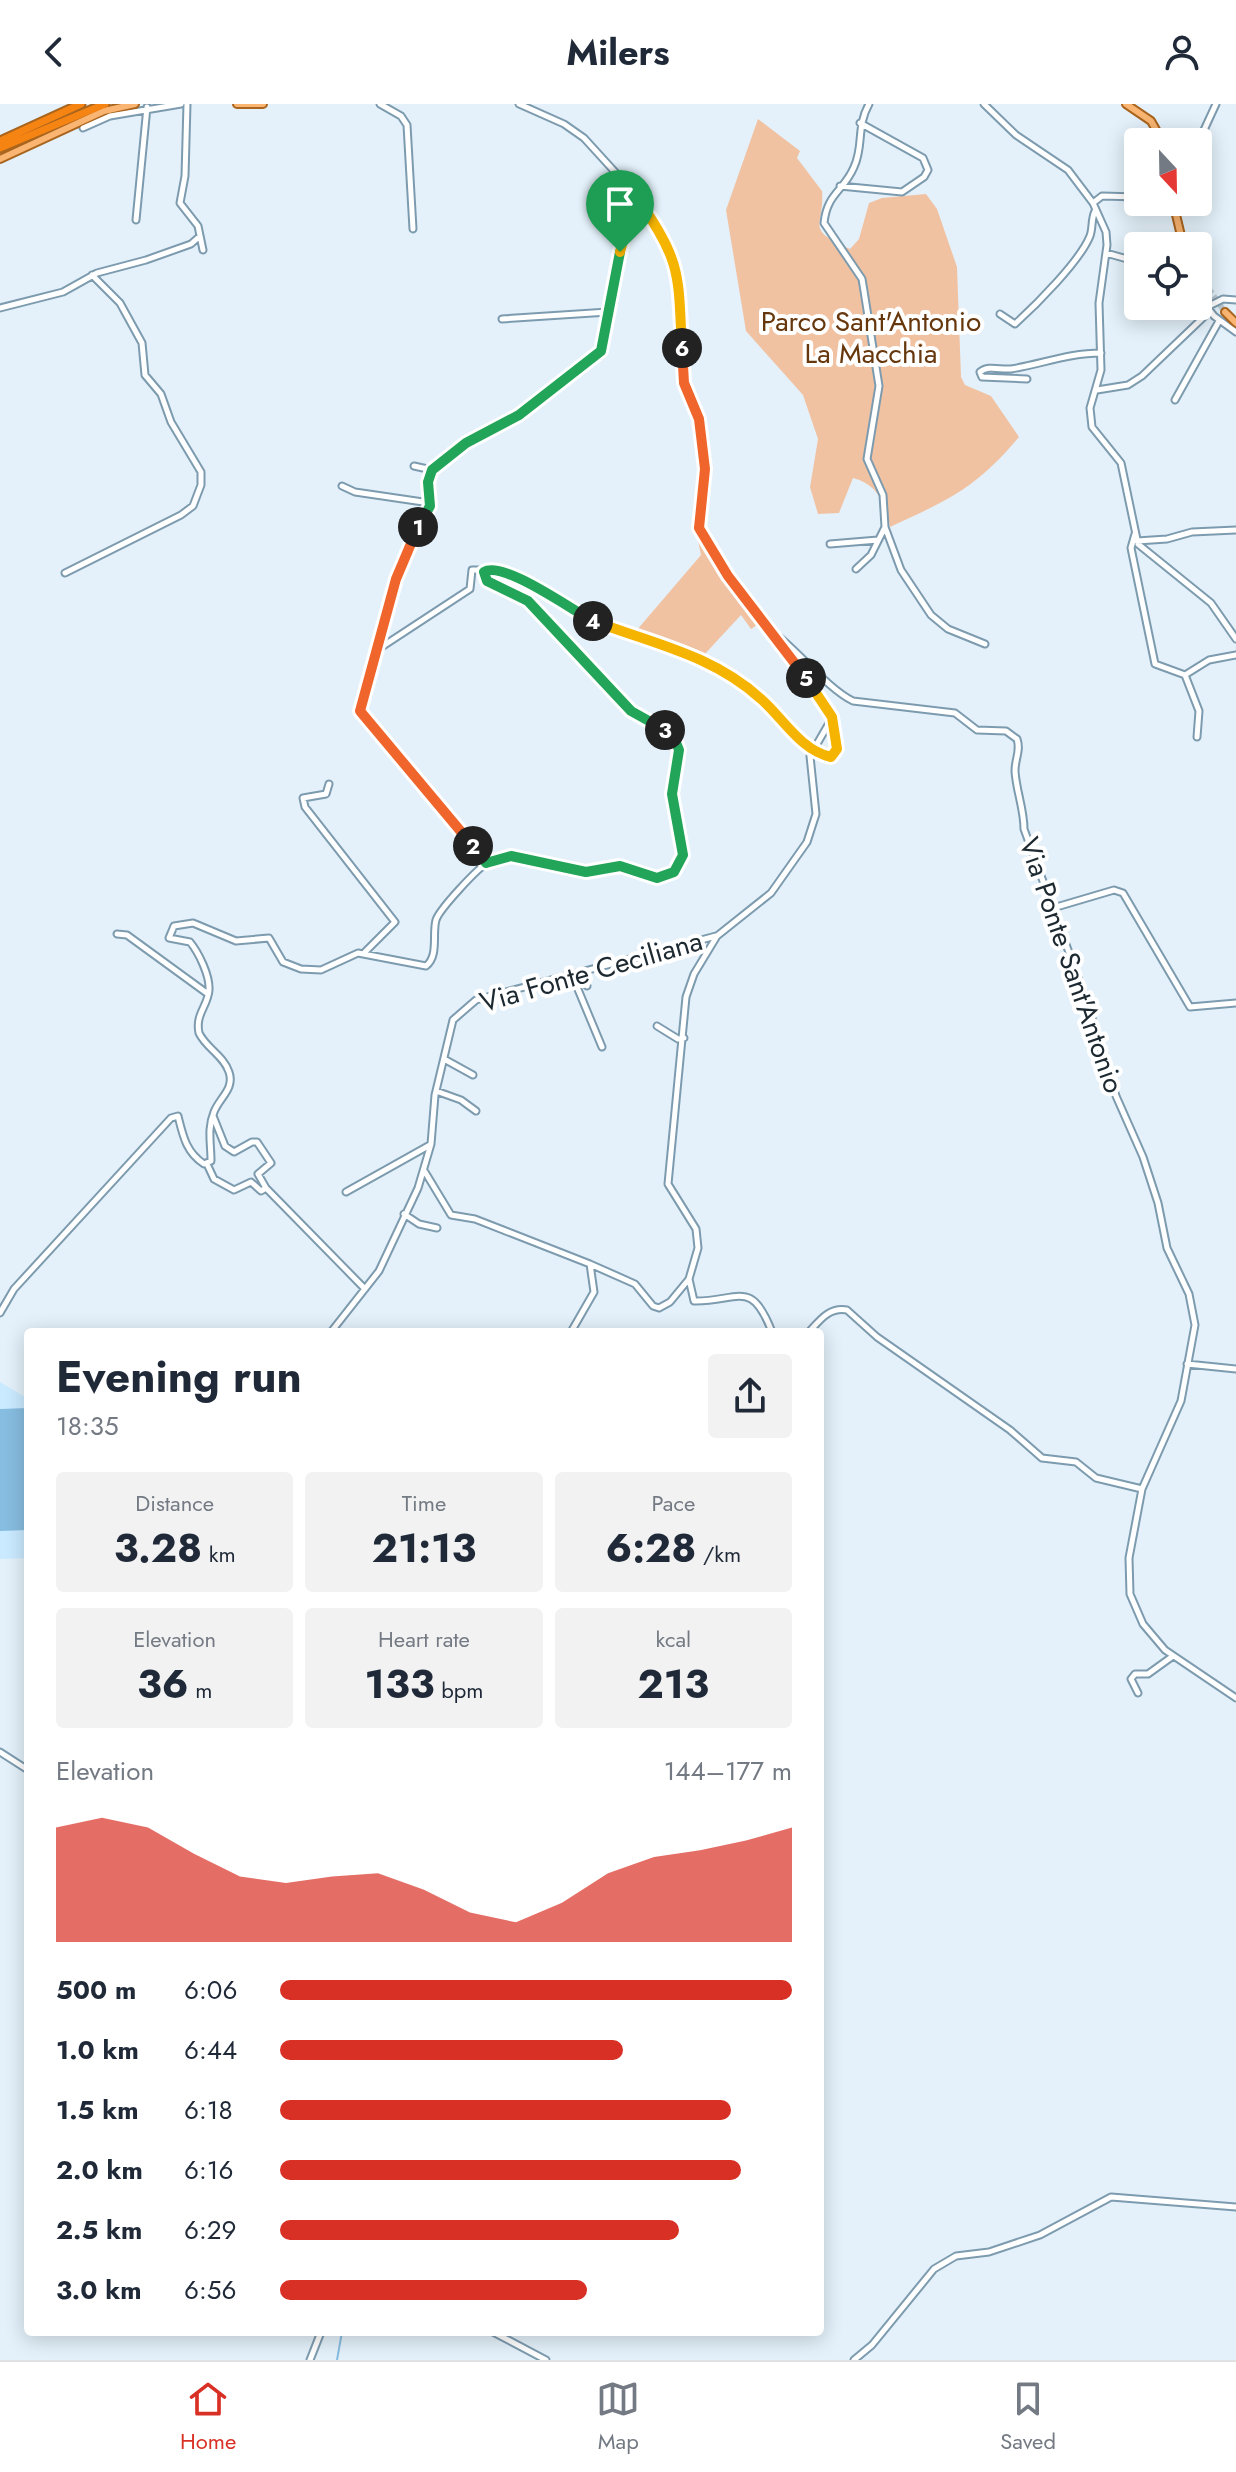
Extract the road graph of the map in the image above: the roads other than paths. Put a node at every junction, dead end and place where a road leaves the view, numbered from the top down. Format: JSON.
{"nodes":[{"id":1,"x":81,"y":104,"type":"edge"},
{"id":2,"x":91,"y":104,"type":"edge"},
{"id":3,"x":105,"y":104,"type":"edge"},
{"id":4,"x":135,"y":104,"type":"edge"},
{"id":5,"x":184,"y":104,"type":"edge"},
{"id":6,"x":237,"y":104,"type":"edge"},
{"id":7,"x":263,"y":104,"type":"edge"},
{"id":8,"x":380,"y":104,"type":"edge"},
{"id":9,"x":519,"y":104,"type":"edge"},
{"id":10,"x":869,"y":104,"type":"edge"},
{"id":11,"x":984,"y":104,"type":"edge"},
{"id":12,"x":1126,"y":104,"type":"edge"},
{"id":13,"x":1216,"y":104,"type":"edge"},
{"id":14,"x":147,"y":107,"type":"junction"},
{"id":15,"x":860,"y":123,"type":"junction"},
{"id":16,"x":83,"y":128,"type":"dead end"},
{"id":17,"x":1155,"y":128,"type":"edge"},
{"id":18,"x":1205,"y":128,"type":"edge"},
{"id":19,"x":30,"y":132,"type":"junction"},
{"id":20,"x":0,"y":140,"type":"edge"},
{"id":21,"x":0,"y":148,"type":"edge"},
{"id":22,"x":0,"y":159,"type":"edge"},
{"id":23,"x":840,"y":186,"type":"junction"},
{"id":24,"x":1124,"y":197,"type":"edge"},
{"id":25,"x":1093,"y":203,"type":"junction"},
{"id":26,"x":641,"y":204,"type":"junction"},
{"id":27,"x":1095,"y":210,"type":"junction"},
{"id":28,"x":136,"y":220,"type":"dead end"},
{"id":29,"x":413,"y":229,"type":"dead end"},
{"id":30,"x":200,"y":236,"type":"junction"},
{"id":31,"x":203,"y":250,"type":"dead end"},
{"id":32,"x":1106,"y":253,"type":"junction"},
{"id":33,"x":1124,"y":258,"type":"edge"},
{"id":34,"x":92,"y":275,"type":"junction"},
{"id":35,"x":1236,"y":300,"type":"edge"},
{"id":36,"x":3,"y":306,"type":"edge"},
{"id":37,"x":1212,"y":306,"type":"edge"},
{"id":38,"x":608,"y":312,"type":"junction"},
{"id":39,"x":1225,"y":312,"type":"tunnel mouth"},
{"id":40,"x":1212,"y":313,"type":"edge"},
{"id":41,"x":1000,"y":314,"type":"dead end"},
{"id":42,"x":502,"y":319,"type":"dead end"},
{"id":43,"x":1197,"y":320,"type":"edge"},
{"id":44,"x":1219,"y":321,"type":"junction"},
{"id":45,"x":1236,"y":323,"type":"edge"},
{"id":46,"x":1236,"y":332,"type":"edge"},
{"id":47,"x":1101,"y":353,"type":"junction"},
{"id":48,"x":1027,"y":379,"type":"dead end"},
{"id":49,"x":1097,"y":390,"type":"junction"},
{"id":50,"x":1175,"y":400,"type":"dead end"},
{"id":51,"x":414,"y":466,"type":"dead end"},
{"id":52,"x":432,"y":470,"type":"junction"},
{"id":53,"x":342,"y":486,"type":"dead end"},
{"id":54,"x":430,"y":503,"type":"junction"},
{"id":55,"x":885,"y":527,"type":"junction"},
{"id":56,"x":1236,"y":530,"type":"edge"},
{"id":57,"x":1135,"y":534,"type":"junction"},
{"id":58,"x":878,"y":540,"type":"junction"},
{"id":59,"x":1137,"y":541,"type":"junction"},
{"id":60,"x":830,"y":544,"type":"dead end"},
{"id":61,"x":856,"y":569,"type":"dead end"},
{"id":62,"x":486,"y":570,"type":"junction"},
{"id":63,"x":65,"y":573,"type":"dead end"},
{"id":64,"x":772,"y":632,"type":"junction"},
{"id":65,"x":1236,"y":639,"type":"edge"},
{"id":66,"x":985,"y":644,"type":"dead end"},
{"id":67,"x":377,"y":650,"type":"junction"},
{"id":68,"x":1236,"y":655,"type":"edge"},
{"id":69,"x":1185,"y":675,"type":"junction"},
{"id":70,"x":832,"y":717,"type":"junction"},
{"id":71,"x":1197,"y":737,"type":"dead end"},
{"id":72,"x":817,"y":749,"type":"junction"},
{"id":73,"x":329,"y":784,"type":"dead end"},
{"id":74,"x":486,"y":863,"type":"junction"},
{"id":75,"x":1053,"y":908,"type":"junction"},
{"id":76,"x":117,"y":934,"type":"dead end"},
{"id":77,"x":717,"y":936,"type":"junction"},
{"id":78,"x":364,"y":953,"type":"junction"},
{"id":79,"x":580,"y":972,"type":"junction"},
{"id":80,"x":572,"y":975,"type":"junction"},
{"id":81,"x":587,"y":986,"type":"dead end"},
{"id":82,"x":208,"y":994,"type":"junction"},
{"id":83,"x":1236,"y":1003,"type":"edge"},
{"id":84,"x":657,"y":1026,"type":"dead end"},
{"id":85,"x":684,"y":1038,"type":"junction"},
{"id":86,"x":602,"y":1047,"type":"dead end"},
{"id":87,"x":444,"y":1059,"type":"junction"},
{"id":88,"x":473,"y":1075,"type":"dead end"},
{"id":89,"x":436,"y":1091,"type":"junction"},
{"id":90,"x":476,"y":1111,"type":"dead end"},
{"id":91,"x":212,"y":1115,"type":"junction"},
{"id":92,"x":431,"y":1144,"type":"junction"},
{"id":93,"x":207,"y":1164,"type":"junction"},
{"id":94,"x":425,"y":1171,"type":"junction"},
{"id":95,"x":266,"y":1188,"type":"junction"},
{"id":96,"x":346,"y":1192,"type":"dead end"},
{"id":97,"x":404,"y":1214,"type":"junction"},
{"id":98,"x":437,"y":1228,"type":"dead end"},
{"id":99,"x":590,"y":1264,"type":"junction"},
{"id":100,"x":689,"y":1279,"type":"junction"},
{"id":101,"x":365,"y":1289,"type":"junction"},
{"id":102,"x":0,"y":1313,"type":"edge"},
{"id":103,"x":334,"y":1328,"type":"edge"},
{"id":104,"x":573,"y":1328,"type":"edge"},
{"id":105,"x":770,"y":1328,"type":"edge"},
{"id":106,"x":813,"y":1328,"type":"edge"},
{"id":107,"x":1187,"y":1364,"type":"junction"},
{"id":108,"x":1236,"y":1369,"type":"edge"},
{"id":109,"x":1142,"y":1489,"type":"junction"},
{"id":110,"x":1173,"y":1656,"type":"junction"},
{"id":111,"x":1138,"y":1693,"type":"dead end"},
{"id":112,"x":1236,"y":1698,"type":"edge"},
{"id":113,"x":0,"y":1752,"type":"edge"},
{"id":114,"x":24,"y":1767,"type":"edge"},
{"id":115,"x":1236,"y":2207,"type":"edge"},
{"id":116,"x":319,"y":2336,"type":"edge"},
{"id":117,"x":501,"y":2336,"type":"edge"},
{"id":118,"x":310,"y":2360,"type":"edge"},
{"id":119,"x":546,"y":2360,"type":"edge"},
{"id":120,"x":854,"y":2360,"type":"edge"}],
"edges":[{"from":1,"to":19,"type":"highway"},
{"from":2,"to":19,"type":"highway"},
{"from":3,"to":19,"type":"highway"},
{"from":4,"to":22,"type":"main road"},
{"from":5,"to":14,"type":"street"},
{"from":5,"to":30,"type":"street"},
{"from":6,"to":7,"type":"main road"},
{"from":8,"to":29,"type":"street"},
{"from":9,"to":26,"type":"street"},
{"from":10,"to":15,"type":"street"},
{"from":11,"to":25,"type":"street"},
{"from":12,"to":17,"type":"main road"},
{"from":13,"to":18,"type":"street"},
{"from":14,"to":16,"type":"street"},
{"from":14,"to":28,"type":"street"},
{"from":15,"to":23,"type":"street"},
{"from":15,"to":23,"type":"street"},
{"from":19,"to":20,"type":"highway"},
{"from":19,"to":21,"type":"highway"},
{"from":23,"to":55,"type":"street"},
{"from":24,"to":25,"type":"street"},
{"from":25,"to":27,"type":"street"},
{"from":26,"to":38,"type":"street"},
{"from":26,"to":64,"type":"street"},
{"from":27,"to":32,"type":"street"},
{"from":27,"to":41,"type":"street"},
{"from":30,"to":31,"type":"street"},
{"from":30,"to":34,"type":"street"},
{"from":32,"to":33,"type":"street"},
{"from":32,"to":47,"type":"street"},
{"from":34,"to":36,"type":"street"},
{"from":34,"to":63,"type":"street"},
{"from":35,"to":37,"type":"street"},
{"from":38,"to":42,"type":"street"},
{"from":38,"to":52,"type":"street"},
{"from":39,"to":45,"type":"main road"},
{"from":40,"to":44,"type":"street"},
{"from":43,"to":49,"type":"street"},
{"from":44,"to":46,"type":"street"},
{"from":44,"to":50,"type":"street"},
{"from":47,"to":48,"type":"street"},
{"from":47,"to":49,"type":"street"},
{"from":49,"to":57,"type":"street"},
{"from":51,"to":52,"type":"street"},
{"from":52,"to":54,"type":"street"},
{"from":53,"to":54,"type":"street"},
{"from":54,"to":67,"type":"street"},
{"from":55,"to":58,"type":"street"},
{"from":55,"to":66,"type":"street"},
{"from":56,"to":59,"type":"street"},
{"from":57,"to":59,"type":"street"},
{"from":57,"to":69,"type":"street"},
{"from":58,"to":60,"type":"street"},
{"from":58,"to":61,"type":"street"},
{"from":59,"to":65,"type":"street"},
{"from":62,"to":67,"type":"street"},
{"from":62,"to":72,"type":"street"},
{"from":62,"to":74,"type":"street"},
{"from":64,"to":70,"type":"street"},
{"from":64,"to":75,"type":"street","name":"Via Ponte Sant'Antonio"},
{"from":67,"to":74,"type":"street"},
{"from":68,"to":69,"type":"street"},
{"from":69,"to":71,"type":"street"},
{"from":70,"to":72,"type":"street"},
{"from":70,"to":72,"type":"street"},
{"from":72,"to":77,"type":"street"},
{"from":73,"to":78,"type":"street"},
{"from":74,"to":78,"type":"street"},
{"from":75,"to":83,"type":"street"},
{"from":75,"to":107,"type":"street","name":"Via Ponte Sant'Antonio"},
{"from":76,"to":82,"type":"street"},
{"from":77,"to":79,"type":"street","name":"Via Fonte Ceciliana"},
{"from":77,"to":85,"type":"street"},
{"from":78,"to":82,"type":"street"},
{"from":79,"to":80,"type":"street","name":"Via Fonte Ceciliana"},
{"from":79,"to":81,"type":"street"},
{"from":80,"to":86,"type":"street"},
{"from":80,"to":87,"type":"street","name":"Via Fonte Ceciliana"},
{"from":82,"to":91,"type":"street"},
{"from":84,"to":85,"type":"street"},
{"from":85,"to":100,"type":"street"},
{"from":87,"to":88,"type":"street"},
{"from":87,"to":89,"type":"street","name":"Via Fonte Ceciliana"},
{"from":89,"to":90,"type":"street"},
{"from":89,"to":92,"type":"street","name":"Via Fonte Ceciliana"},
{"from":91,"to":93,"type":"street"},
{"from":91,"to":95,"type":"street"},
{"from":92,"to":94,"type":"street","name":"Via Fonte Ceciliana"},
{"from":92,"to":96,"type":"street"},
{"from":93,"to":95,"type":"street"},
{"from":93,"to":102,"type":"street"},
{"from":94,"to":97,"type":"street","name":"Via Fonte Ceciliana"},
{"from":94,"to":99,"type":"street"},
{"from":95,"to":101,"type":"street"},
{"from":97,"to":98,"type":"street"},
{"from":97,"to":101,"type":"street","name":"Via Fonte Ceciliana"},
{"from":99,"to":100,"type":"street"},
{"from":99,"to":104,"type":"street"},
{"from":100,"to":105,"type":"street"},
{"from":101,"to":103,"type":"street","name":"Via Fonte Ceciliana"},
{"from":106,"to":109,"type":"street"},
{"from":107,"to":108,"type":"street"},
{"from":107,"to":109,"type":"street","name":"Via Ponte Sant'Antonio"},
{"from":109,"to":110,"type":"street","name":"Via Ponte Sant'Antonio"},
{"from":110,"to":111,"type":"street"},
{"from":110,"to":112,"type":"street","name":"Via Ponte Sant'Antonio"},
{"from":113,"to":114,"type":"street"},
{"from":115,"to":120,"type":"street"},
{"from":116,"to":118,"type":"street"},
{"from":117,"to":119,"type":"street"}]}
